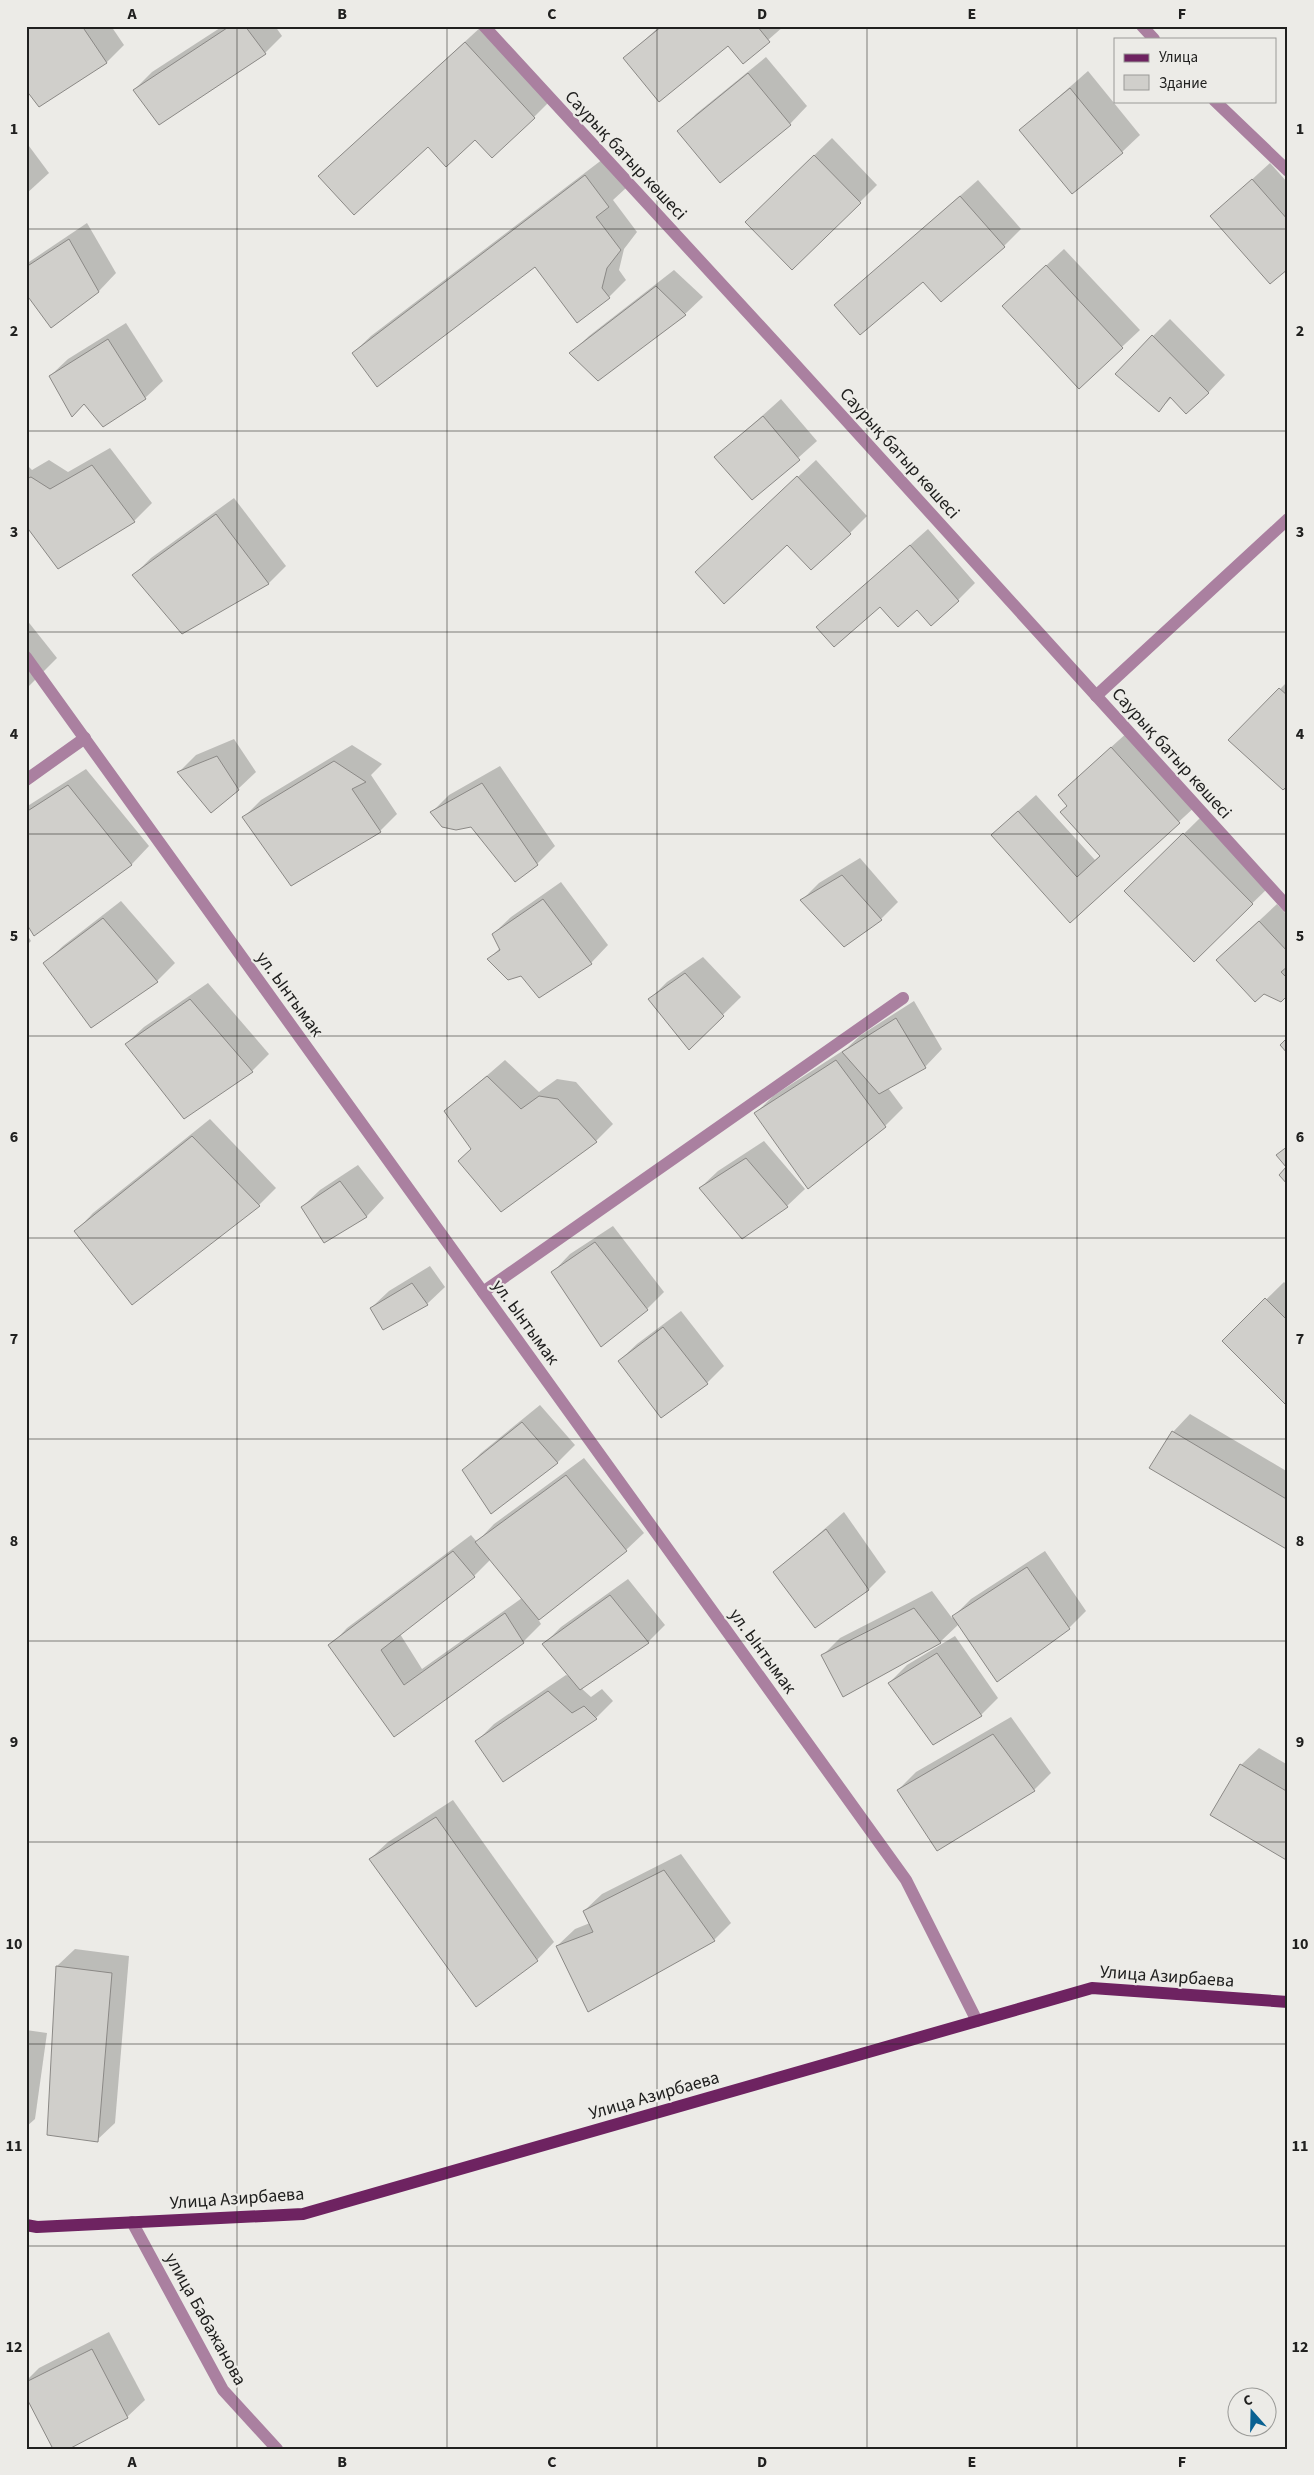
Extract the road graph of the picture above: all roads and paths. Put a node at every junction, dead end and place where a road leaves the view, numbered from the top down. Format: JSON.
{"nodes":[{"id":1,"x":484,"y":26,"type":"edge"},
{"id":2,"x":1142,"y":26,"type":"edge"},
{"id":3,"x":1153,"y":38,"type":"edge"},
{"id":4,"x":1216,"y":102,"type":"edge"},
{"id":5,"x":1288,"y":171,"type":"edge"},
{"id":6,"x":1288,"y":519,"type":"edge"},
{"id":7,"x":26,"y":657,"type":"edge"},
{"id":8,"x":1096,"y":696,"type":"junction"},
{"id":9,"x":85,"y":738,"type":"junction"},
{"id":10,"x":26,"y":780,"type":"edge"},
{"id":11,"x":1288,"y":907,"type":"edge"},
{"id":12,"x":903,"y":998,"type":"dead end"},
{"id":13,"x":483,"y":1292,"type":"junction"},
{"id":14,"x":1288,"y":2002,"type":"edge"},
{"id":15,"x":977,"y":2022,"type":"junction"},
{"id":16,"x":132,"y":2222,"type":"junction"},
{"id":17,"x":26,"y":2225,"type":"edge"},
{"id":18,"x":277,"y":2449,"type":"edge"}],
"edges":[{"from":1,"to":8,"type":"street","name":"Саурық батыр көшесі"},
{"from":2,"to":3,"type":"street"},
{"from":4,"to":5,"type":"street"},
{"from":6,"to":8,"type":"street"},
{"from":7,"to":9,"type":"street","name":"ул. Ынтымак"},
{"from":8,"to":11,"type":"street","name":"Саурық батыр көшесі"},
{"from":9,"to":10,"type":"street"},
{"from":9,"to":13,"type":"street","name":"ул. Ынтымак"},
{"from":12,"to":13,"type":"street"},
{"from":13,"to":15,"type":"street","name":"ул. Ынтымак"},
{"from":14,"to":15,"type":"main road","name":"Улица Азирбаева"},
{"from":15,"to":16,"type":"main road","name":"Улица Азирбаева"},
{"from":16,"to":17,"type":"main road","name":"Улица Азирбаева"},
{"from":16,"to":18,"type":"street","name":"улица Бабажанова"}]}
